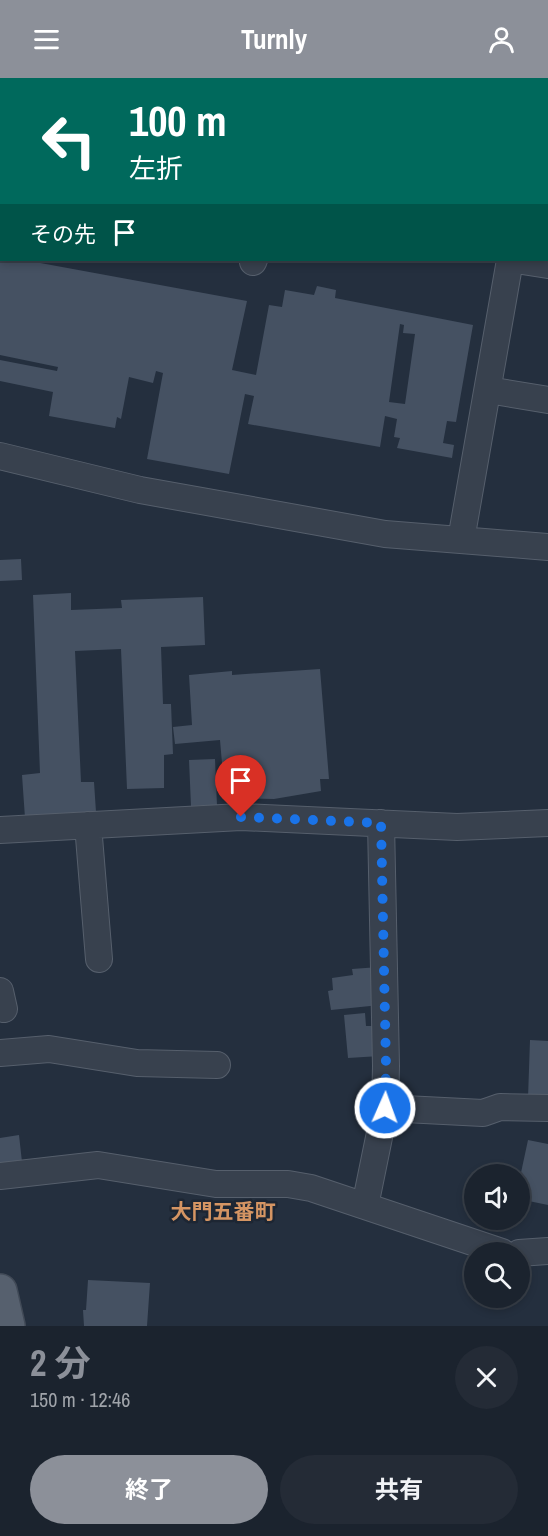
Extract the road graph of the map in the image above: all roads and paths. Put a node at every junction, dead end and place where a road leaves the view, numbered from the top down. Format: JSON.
{"nodes":[{"id":1,"x":510,"y":261,"type":"edge"},
{"id":2,"x":522,"y":261,"type":"edge"},
{"id":3,"x":548,"y":265,"type":"edge"},
{"id":4,"x":488,"y":390,"type":"junction"},
{"id":5,"x":548,"y":400,"type":"edge"},
{"id":6,"x":0,"y":456,"type":"edge"},
{"id":7,"x":461,"y":540,"type":"junction"},
{"id":8,"x":548,"y":548,"type":"edge"},
{"id":9,"x":381,"y":823,"type":"junction"},
{"id":10,"x":548,"y":823,"type":"edge"},
{"id":11,"x":88,"y":825,"type":"junction"},
{"id":12,"x":0,"y":830,"type":"edge"},
{"id":13,"x":99,"y":959,"type":"dead end"},
{"id":14,"x":0,"y":1053,"type":"edge"},
{"id":15,"x":218,"y":1065,"type":"dead end"},
{"id":16,"x":385,"y":1108,"type":"junction"},
{"id":17,"x":548,"y":1108,"type":"edge"},
{"id":18,"x":0,"y":1176,"type":"edge"},
{"id":19,"x":365,"y":1206,"type":"junction"},
{"id":20,"x":472,"y":1242,"type":"edge"},
{"id":21,"x":548,"y":1251,"type":"edge"},
{"id":22,"x":530,"y":1252,"type":"edge"},
{"id":23,"x":0,"y":1291,"type":"edge"},
{"id":24,"x":8,"y":1326,"type":"edge"}],
"edges":[{"from":1,"to":4,"type":"street"},
{"from":2,"to":3,"type":"street"},
{"from":4,"to":5,"type":"street"},
{"from":4,"to":7,"type":"street"},
{"from":6,"to":7,"type":"street"},
{"from":7,"to":8,"type":"street"},
{"from":9,"to":10,"type":"street"},
{"from":9,"to":11,"type":"street"},
{"from":9,"to":16,"type":"street"},
{"from":11,"to":12,"type":"street"},
{"from":11,"to":13,"type":"street"},
{"from":14,"to":15,"type":"street"},
{"from":16,"to":17,"type":"street"},
{"from":16,"to":19,"type":"street"},
{"from":18,"to":19,"type":"street"},
{"from":19,"to":20,"type":"street"},
{"from":21,"to":22,"type":"street"},
{"from":23,"to":24,"type":"main road"}]}
